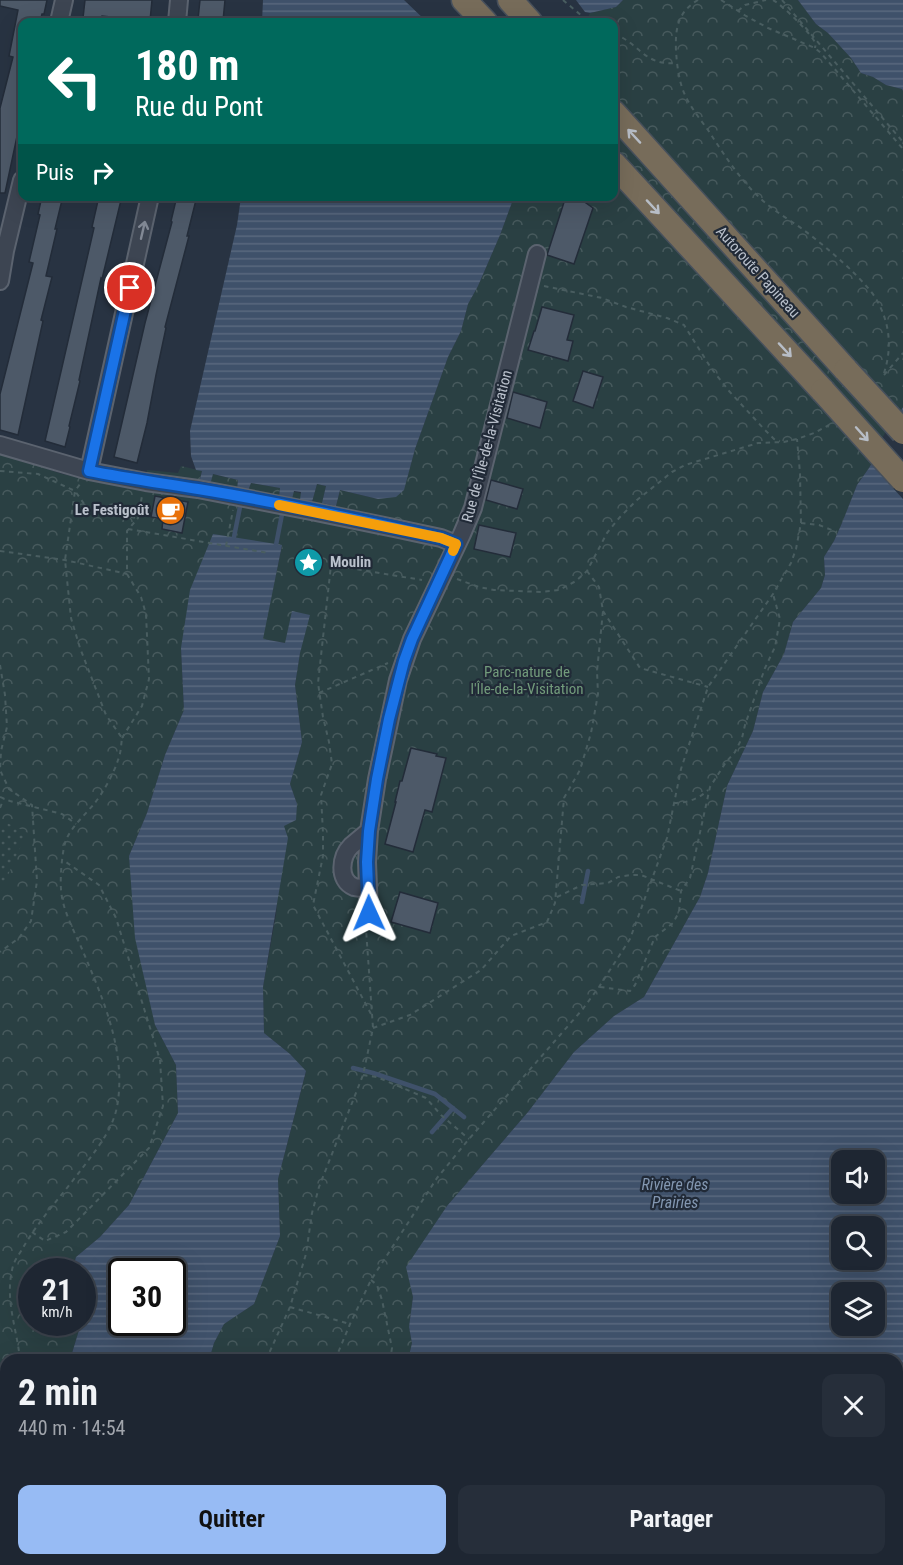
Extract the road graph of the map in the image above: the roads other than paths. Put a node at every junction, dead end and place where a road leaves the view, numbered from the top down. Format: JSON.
{"nodes":[{"id":1,"x":64,"y":0,"type":"edge"},
{"id":2,"x":179,"y":0,"type":"edge"},
{"id":3,"x":464,"y":0,"type":"edge"},
{"id":4,"x":510,"y":0,"type":"edge"},
{"id":5,"x":60,"y":18,"type":"edge"},
{"id":6,"x":177,"y":18,"type":"edge"},
{"id":7,"x":481,"y":18,"type":"edge"},
{"id":8,"x":526,"y":18,"type":"edge"},
{"id":9,"x":618,"y":117,"type":"edge"},
{"id":10,"x":618,"y":168,"type":"edge"},
{"id":11,"x":18,"y":197,"type":"edge"},
{"id":12,"x":149,"y":201,"type":"edge"},
{"id":13,"x":537,"y":254,"type":"dead end"},
{"id":14,"x":0,"y":281,"type":"edge"},
{"id":15,"x":903,"y":432,"type":"edge"},
{"id":16,"x":0,"y":445,"type":"edge"},
{"id":17,"x":89,"y":471,"type":"junction"},
{"id":18,"x":903,"y":480,"type":"edge"},
{"id":19,"x":456,"y":544,"type":"junction"},
{"id":20,"x":369,"y":831,"type":"junction"},
{"id":21,"x":368,"y":888,"type":"junction"},
{"id":22,"x":369,"y":913,"type":"road end"}],
"edges":[{"from":1,"to":5,"type":"street"},
{"from":2,"to":6,"type":"street"},
{"from":3,"to":7,"type":"highway"},
{"from":4,"to":8,"type":"highway"},
{"from":15,"to":9,"type":"highway","name":"Autoroute Papineau","one_way":true,"bridge":true},
{"from":10,"to":18,"type":"highway","one_way":true,"bridge":true},
{"from":11,"to":14,"type":"street"},
{"from":17,"to":12,"type":"street","one_way":true},
{"from":13,"to":19,"type":"street","name":"Rue de l'Île-de-la-Visitation"},
{"from":16,"to":17,"type":"street"},
{"from":17,"to":19,"type":"street"},
{"from":19,"to":20,"type":"street","name":"Rue de l'Île-de-la-Visitation"},
{"from":20,"to":21,"type":"street","name":"Rue de l'Île-de-la-Visitation"},
{"from":20,"to":21,"type":"street"},
{"from":21,"to":22,"type":"street","name":"Rue de l'Île-de-la-Visitation"}]}
